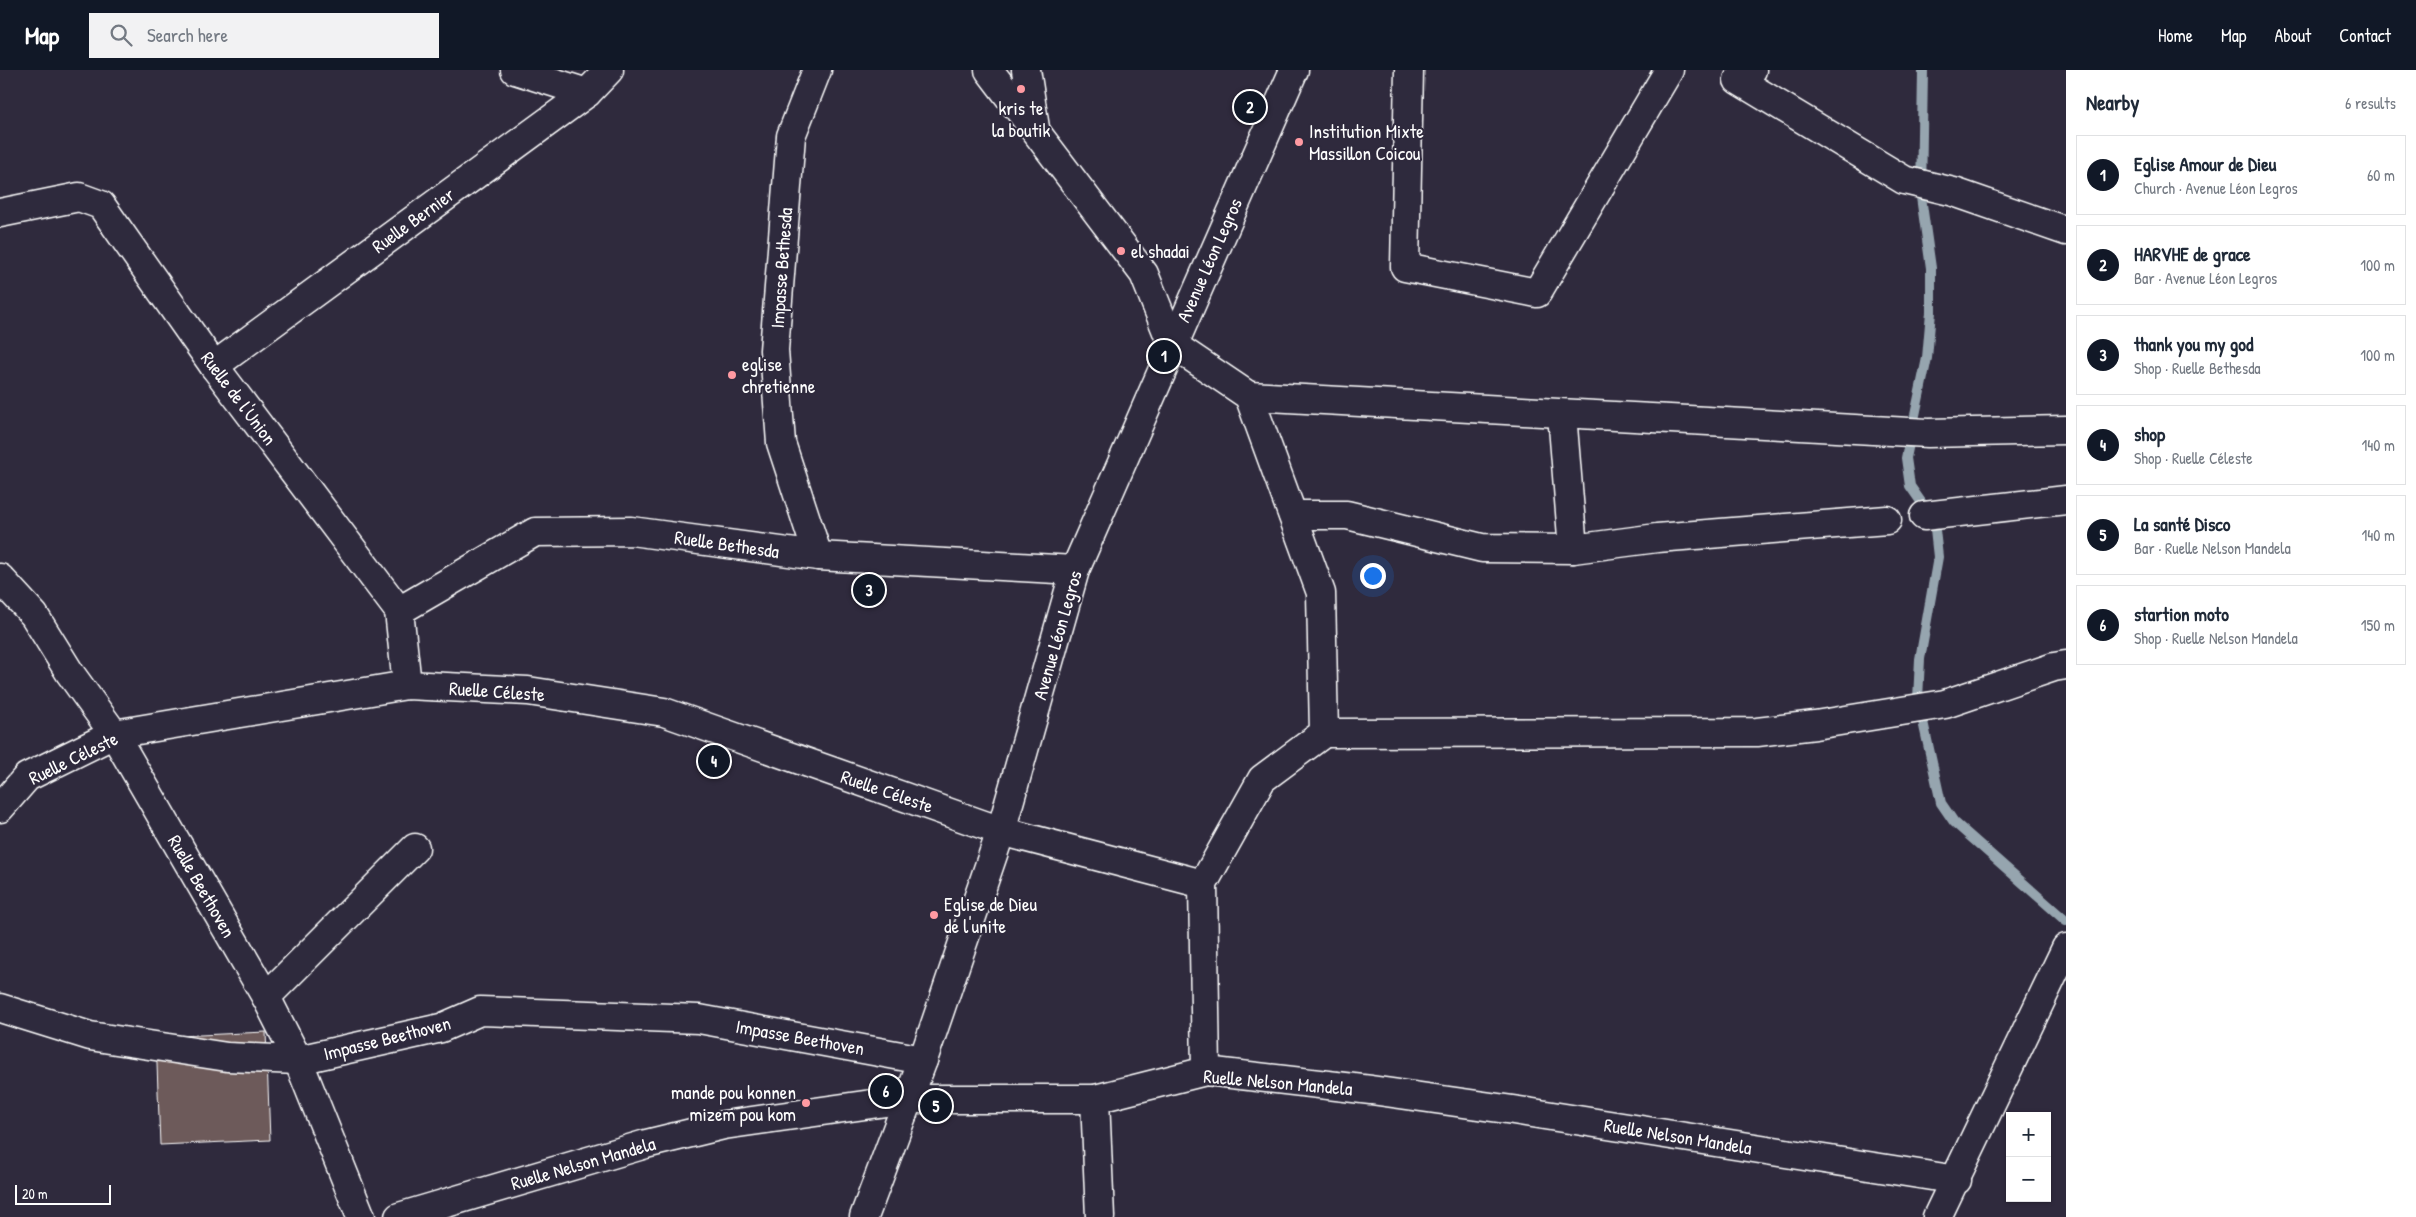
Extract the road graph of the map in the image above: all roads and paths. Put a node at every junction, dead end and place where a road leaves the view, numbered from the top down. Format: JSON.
{"nodes":[{"id":1,"x":515,"y":70,"type":"edge"},
{"id":2,"x":609,"y":70,"type":"edge"},
{"id":3,"x":817,"y":70,"type":"edge"},
{"id":4,"x":989,"y":70,"type":"edge"},
{"id":5,"x":1026,"y":70,"type":"edge"},
{"id":6,"x":1294,"y":70,"type":"edge"},
{"id":7,"x":1409,"y":70,"type":"edge"},
{"id":8,"x":1669,"y":70,"type":"edge"},
{"id":9,"x":1745,"y":75,"type":"edge"},
{"id":10,"x":587,"y":92,"type":"junction"},
{"id":11,"x":1035,"y":129,"type":"junction"},
{"id":12,"x":0,"y":213,"type":"edge"},
{"id":13,"x":2066,"y":231,"type":"edge"},
{"id":14,"x":1172,"y":344,"type":"junction"},
{"id":15,"x":214,"y":366,"type":"junction"},
{"id":16,"x":1249,"y":396,"type":"junction"},
{"id":17,"x":1562,"y":414,"type":"junction"},
{"id":18,"x":2066,"y":430,"type":"edge"},
{"id":19,"x":2066,"y":500,"type":"edge"},
{"id":20,"x":1293,"y":515,"type":"junction"},
{"id":21,"x":1924,"y":516,"type":"dead end"},
{"id":22,"x":1887,"y":520,"type":"dead end"},
{"id":23,"x":1573,"y":549,"type":"junction"},
{"id":24,"x":818,"y":556,"type":"junction"},
{"id":25,"x":1075,"y":570,"type":"junction"},
{"id":26,"x":0,"y":578,"type":"edge"},
{"id":27,"x":399,"y":610,"type":"junction"},
{"id":28,"x":2066,"y":665,"type":"edge"},
{"id":29,"x":407,"y":685,"type":"junction"},
{"id":30,"x":114,"y":734,"type":"junction"},
{"id":31,"x":1324,"y":734,"type":"junction"},
{"id":32,"x":0,"y":808,"type":"edge"},
{"id":33,"x":1001,"y":831,"type":"junction"},
{"id":34,"x":415,"y":848,"type":"dead end"},
{"id":35,"x":1203,"y":884,"type":"junction"},
{"id":36,"x":2066,"y":948,"type":"edge"},
{"id":37,"x":266,"y":997,"type":"junction"},
{"id":38,"x":0,"y":1008,"type":"edge"},
{"id":39,"x":298,"y":1060,"type":"junction"},
{"id":40,"x":924,"y":1060,"type":"junction"},
{"id":41,"x":1206,"y":1071,"type":"junction"},
{"id":42,"x":907,"y":1099,"type":"junction"},
{"id":43,"x":1095,"y":1099,"type":"junction"},
{"id":44,"x":1957,"y":1180,"type":"junction"},
{"id":45,"x":361,"y":1217,"type":"edge"},
{"id":46,"x":399,"y":1217,"type":"edge"},
{"id":47,"x":864,"y":1217,"type":"edge"},
{"id":48,"x":1100,"y":1217,"type":"edge"},
{"id":49,"x":1937,"y":1217,"type":"edge"}],
"edges":[{"from":1,"to":10,"type":"street"},
{"from":2,"to":10,"type":"street","name":"Ruelle Bernier"},
{"from":3,"to":24,"type":"street","name":"Impasse Bethesda"},
{"from":4,"to":11,"type":"street"},
{"from":5,"to":11,"type":"street"},
{"from":6,"to":14,"type":"street","name":"Avenue Léon Legros"},
{"from":7,"to":8,"type":"street"},
{"from":9,"to":13,"type":"street"},
{"from":10,"to":15,"type":"street","name":"Ruelle Bernier"},
{"from":11,"to":14,"type":"street"},
{"from":12,"to":15,"type":"street","name":"Ruelle de l'Union"},
{"from":14,"to":16,"type":"street"},
{"from":14,"to":25,"type":"street","name":"Avenue Léon Legros"},
{"from":15,"to":27,"type":"street","name":"Ruelle de l'Union"},
{"from":16,"to":17,"type":"street"},
{"from":16,"to":20,"type":"street"},
{"from":17,"to":18,"type":"street"},
{"from":17,"to":23,"type":"street"},
{"from":19,"to":21,"type":"street"},
{"from":20,"to":23,"type":"street"},
{"from":20,"to":31,"type":"street"},
{"from":22,"to":23,"type":"street"},
{"from":24,"to":25,"type":"street","name":"Ruelle Bethesda"},
{"from":24,"to":27,"type":"street","name":"Ruelle Bethesda"},
{"from":25,"to":33,"type":"street","name":"Avenue Léon Legros"},
{"from":26,"to":30,"type":"street","name":"Ruelle Beethoven"},
{"from":27,"to":29,"type":"street"},
{"from":28,"to":31,"type":"street"},
{"from":29,"to":30,"type":"street","name":"Ruelle Céleste"},
{"from":29,"to":33,"type":"street","name":"Ruelle Céleste"},
{"from":30,"to":32,"type":"street","name":"Ruelle Céleste"},
{"from":30,"to":37,"type":"street","name":"Ruelle Beethoven"},
{"from":31,"to":35,"type":"street"},
{"from":33,"to":35,"type":"street","name":"Ruelle Céleste"},
{"from":33,"to":40,"type":"street","name":"Avenue Léon Legros"},
{"from":34,"to":37,"type":"street"},
{"from":35,"to":41,"type":"street"},
{"from":36,"to":44,"type":"street"},
{"from":37,"to":39,"type":"street","name":"Ruelle Beethoven"},
{"from":38,"to":39,"type":"street","name":"Impasse Beethoven"},
{"from":39,"to":40,"type":"street","name":"Impasse Beethoven"},
{"from":39,"to":45,"type":"street","name":"Ruelle Beethoven"},
{"from":40,"to":42,"type":"street","name":"Avenue Léon Legros"},
{"from":41,"to":43,"type":"street","name":"Ruelle Nelson Mandela"},
{"from":41,"to":44,"type":"street","name":"Ruelle Nelson Mandela"},
{"from":42,"to":43,"type":"street","name":"Ruelle Nelson Mandela"},
{"from":42,"to":46,"type":"street","name":"Ruelle Nelson Mandela"},
{"from":42,"to":47,"type":"street","name":"Avenue Léon Legros"},
{"from":43,"to":48,"type":"street"},
{"from":44,"to":49,"type":"street"}]}
